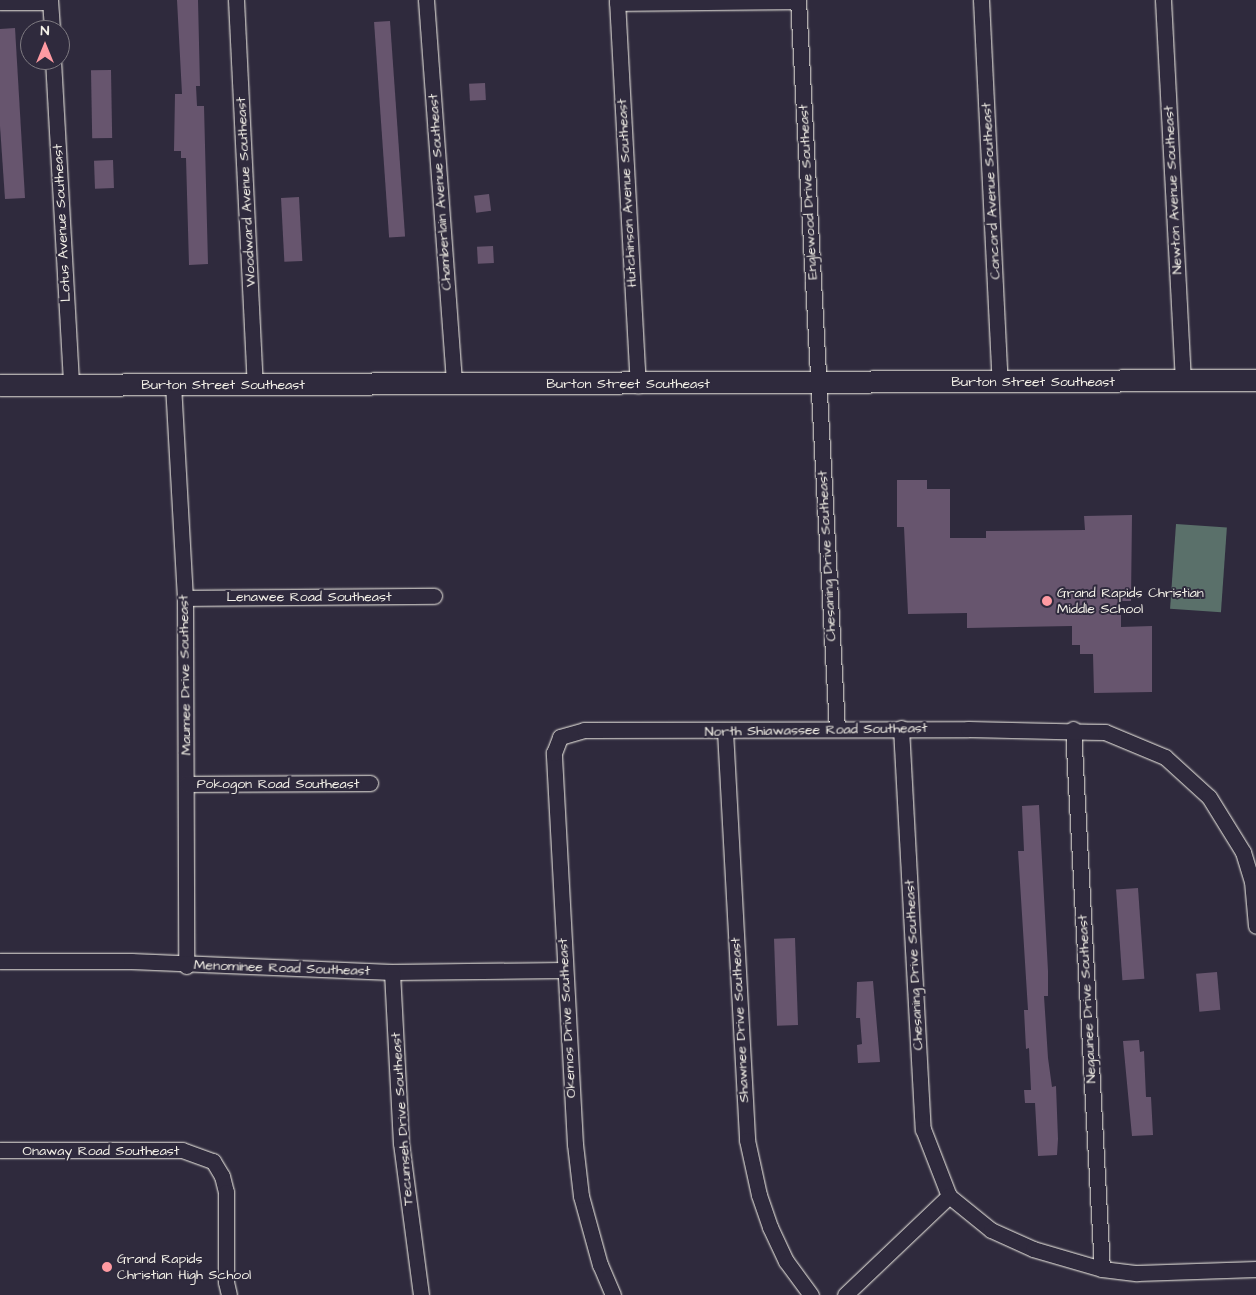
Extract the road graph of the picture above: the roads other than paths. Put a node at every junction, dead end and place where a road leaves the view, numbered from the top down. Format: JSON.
{"nodes":[{"id":1,"x":236,"y":0,"type":"edge"},
{"id":2,"x":426,"y":0,"type":"edge"},
{"id":3,"x":798,"y":0,"type":"edge"},
{"id":4,"x":981,"y":0,"type":"edge"},
{"id":5,"x":1164,"y":0,"type":"edge"},
{"id":6,"x":50,"y":1,"type":"edge"},
{"id":7,"x":0,"y":2,"type":"edge"},
{"id":8,"x":617,"y":2,"type":"edge"},
{"id":9,"x":51,"y":20,"type":"edge"},
{"id":10,"x":54,"y":70,"type":"edge"},
{"id":11,"x":1183,"y":380,"type":"junction"},
{"id":12,"x":1256,"y":380,"type":"edge"},
{"id":13,"x":1000,"y":382,"type":"junction"},
{"id":14,"x":818,"y":383,"type":"junction"},
{"id":15,"x":174,"y":384,"type":"junction"},
{"id":16,"x":255,"y":385,"type":"junction"},
{"id":17,"x":454,"y":385,"type":"junction"},
{"id":18,"x":638,"y":385,"type":"junction"},
{"id":19,"x":0,"y":386,"type":"edge"},
{"id":20,"x":71,"y":386,"type":"junction"},
{"id":21,"x":434,"y":596,"type":"dead end"},
{"id":22,"x":185,"y":598,"type":"junction"},
{"id":23,"x":901,"y":728,"type":"junction"},
{"id":24,"x":837,"y":729,"type":"junction"},
{"id":25,"x":1073,"y":729,"type":"junction"},
{"id":26,"x":725,"y":731,"type":"junction"},
{"id":27,"x":560,"y":737,"type":"joint"},
{"id":28,"x":370,"y":783,"type":"dead end"},
{"id":29,"x":186,"y":784,"type":"junction"},
{"id":30,"x":1256,"y":926,"type":"edge"},
{"id":31,"x":0,"y":961,"type":"edge"},
{"id":32,"x":186,"y":966,"type":"junction"},
{"id":33,"x":564,"y":970,"type":"junction"},
{"id":34,"x":392,"y":972,"type":"junction"},
{"id":35,"x":0,"y":1150,"type":"edge"},
{"id":36,"x":949,"y":1196,"type":"junction"},
{"id":37,"x":1102,"y":1269,"type":"junction"},
{"id":38,"x":1256,"y":1269,"type":"edge"},
{"id":39,"x":229,"y":1295,"type":"edge"},
{"id":40,"x":421,"y":1295,"type":"edge"},
{"id":41,"x":613,"y":1295,"type":"edge"},
{"id":42,"x":810,"y":1295,"type":"edge"},
{"id":43,"x":845,"y":1295,"type":"edge"}],
"edges":[{"from":1,"to":16,"type":"street","name":"Woodward Avenue Southeast"},
{"from":2,"to":17,"type":"street","name":"Chamberlain Avenue Southeast"},
{"from":3,"to":8,"type":"street"},
{"from":3,"to":14,"type":"street","name":"Englewood Drive Southeast"},
{"from":4,"to":13,"type":"street","name":"Concord Avenue Southeast"},
{"from":5,"to":11,"type":"street","name":"Newton Avenue Southeast"},
{"from":6,"to":7,"type":"street"},
{"from":6,"to":9,"type":"street"},
{"from":8,"to":18,"type":"street","name":"Hutchinson Avenue Southeast"},
{"from":10,"to":20,"type":"street","name":"Lotus Avenue Southeast"},
{"from":11,"to":12,"type":"main road","name":"Burton Street Southeast"},
{"from":11,"to":13,"type":"main road","name":"Burton Street Southeast"},
{"from":13,"to":14,"type":"main road","name":"Burton Street Southeast"},
{"from":14,"to":18,"type":"main road","name":"Burton Street Southeast"},
{"from":14,"to":24,"type":"street","name":"Chesaning Drive Southeast"},
{"from":15,"to":16,"type":"main road","name":"Burton Street Southeast"},
{"from":15,"to":20,"type":"main road","name":"Burton Street Southeast"},
{"from":15,"to":22,"type":"street","name":"Maumee Drive Southeast"},
{"from":16,"to":17,"type":"main road","name":"Burton Street Southeast"},
{"from":17,"to":18,"type":"main road","name":"Burton Street Southeast"},
{"from":19,"to":20,"type":"main road","name":"Burton Street Southeast"},
{"from":21,"to":22,"type":"street","name":"Lenawee Road Southeast"},
{"from":22,"to":29,"type":"street","name":"Maumee Drive Southeast"},
{"from":23,"to":24,"type":"street","name":"North Shiawassee Road Southeast"},
{"from":23,"to":25,"type":"street","name":"North Shiawassee Road Southeast"},
{"from":23,"to":36,"type":"street","name":"Chesaning Drive Southeast"},
{"from":24,"to":26,"type":"street","name":"North Shiawassee Road Southeast"},
{"from":25,"to":30,"type":"street","name":"North Shiawassee Road Southeast"},
{"from":25,"to":37,"type":"street","name":"Negaunee Drive Southeast"},
{"from":26,"to":27,"type":"street","name":"North Shiawassee Road Southeast"},
{"from":26,"to":42,"type":"street","name":"Shawnee Drive Southeast"},
{"from":27,"to":33,"type":"street","name":"Okemos Drive Southeast"},
{"from":28,"to":29,"type":"street","name":"Pokogon Road Southeast"},
{"from":29,"to":32,"type":"street","name":"Maumee Drive Southeast"},
{"from":31,"to":32,"type":"street","name":"Menominee Road Southeast"},
{"from":32,"to":34,"type":"street","name":"Menominee Road Southeast"},
{"from":33,"to":34,"type":"street","name":"Menominee Road Southeast"},
{"from":33,"to":41,"type":"street","name":"Okemos Drive Southeast"},
{"from":34,"to":40,"type":"street","name":"Tecumseh Drive Southeast"},
{"from":35,"to":39,"type":"street","name":"Onaway Road Southeast"},
{"from":36,"to":37,"type":"street"},
{"from":36,"to":43,"type":"street"},
{"from":37,"to":38,"type":"street"}]}
